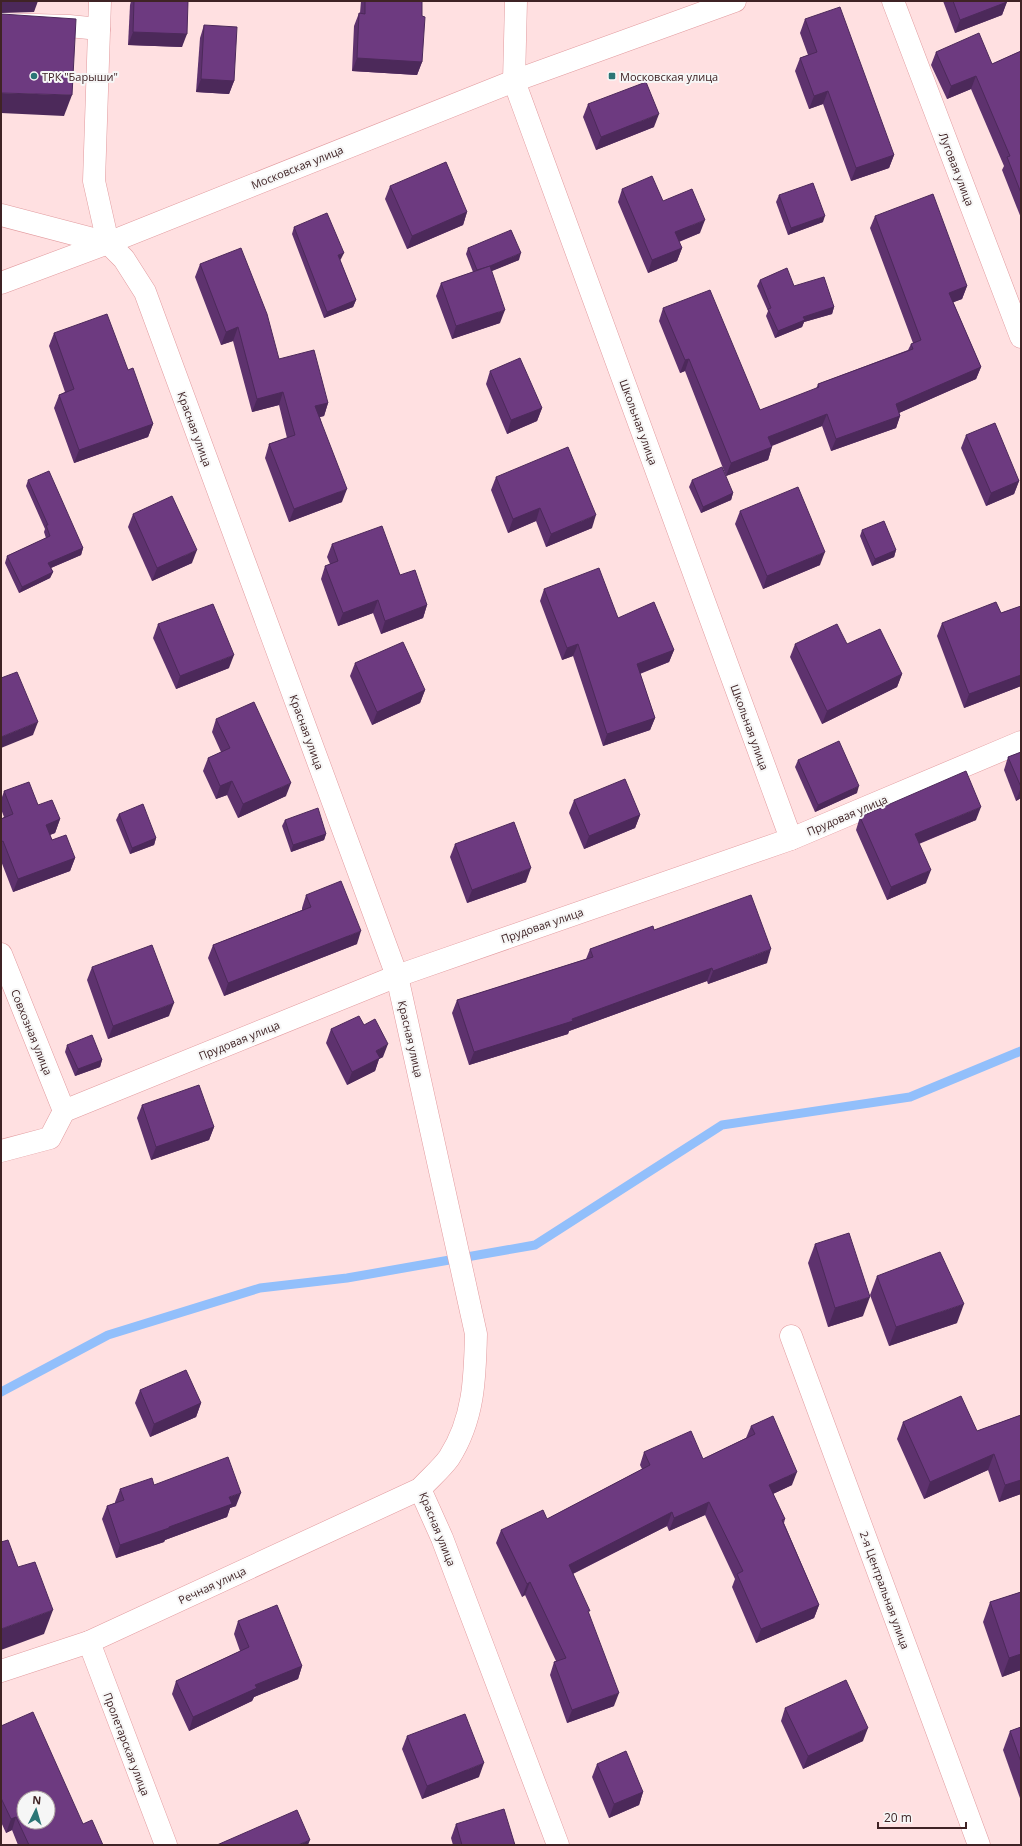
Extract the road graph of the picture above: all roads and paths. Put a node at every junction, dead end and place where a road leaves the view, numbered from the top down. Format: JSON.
{"nodes":[{"id":1,"x":100,"y":1,"type":"edge"},
{"id":2,"x":516,"y":1,"type":"edge"},
{"id":3,"x":735,"y":1,"type":"edge"},
{"id":4,"x":893,"y":1,"type":"edge"},
{"id":5,"x":1,"y":24,"type":"edge"},
{"id":6,"x":99,"y":29,"type":"junction"},
{"id":7,"x":514,"y":81,"type":"junction"},
{"id":8,"x":1,"y":215,"type":"edge"},
{"id":9,"x":108,"y":243,"type":"junction"},
{"id":10,"x":1,"y":283,"type":"edge"},
{"id":11,"x":1021,"y":337,"type":"edge"},
{"id":12,"x":1021,"y":742,"type":"edge"},
{"id":13,"x":791,"y":839,"type":"junction"},
{"id":14,"x":1,"y":954,"type":"edge"},
{"id":15,"x":397,"y":976,"type":"junction"},
{"id":16,"x":64,"y":1111,"type":"junction"},
{"id":17,"x":1,"y":1151,"type":"edge"},
{"id":18,"x":791,"y":1336,"type":"dead end"},
{"id":19,"x":420,"y":1489,"type":"junction"},
{"id":20,"x":89,"y":1642,"type":"junction"},
{"id":21,"x":1,"y":1671,"type":"edge"},
{"id":22,"x":166,"y":1845,"type":"edge"},
{"id":23,"x":558,"y":1845,"type":"edge"},
{"id":24,"x":979,"y":1845,"type":"edge"}],
"edges":[{"from":1,"to":6,"type":"street"},
{"from":2,"to":7,"type":"street","name":"Школьная улица"},
{"from":3,"to":7,"type":"street","name":"Московская улица"},
{"from":4,"to":11,"type":"street","name":"Луговая улица"},
{"from":5,"to":6,"type":"street"},
{"from":6,"to":9,"type":"street"},
{"from":7,"to":9,"type":"street","name":"Московская улица"},
{"from":7,"to":13,"type":"street","name":"Школьная улица"},
{"from":8,"to":9,"type":"street"},
{"from":9,"to":10,"type":"street","name":"Московская улица"},
{"from":9,"to":15,"type":"street","name":"Красная улица"},
{"from":12,"to":13,"type":"street","name":"Прудовая улица"},
{"from":13,"to":15,"type":"street","name":"Прудовая улица"},
{"from":14,"to":16,"type":"street","name":"Совхозная улица"},
{"from":15,"to":16,"type":"street","name":"Прудовая улица"},
{"from":15,"to":19,"type":"street","name":"Красная улица"},
{"from":16,"to":17,"type":"street"},
{"from":18,"to":24,"type":"street","name":"2-я Центральная улица"},
{"from":19,"to":20,"type":"street","name":"Речная улица"},
{"from":19,"to":23,"type":"street","name":"Красная улица"},
{"from":20,"to":21,"type":"street","name":"Речная улица"},
{"from":20,"to":22,"type":"street","name":"Пролетарская улица"}]}
